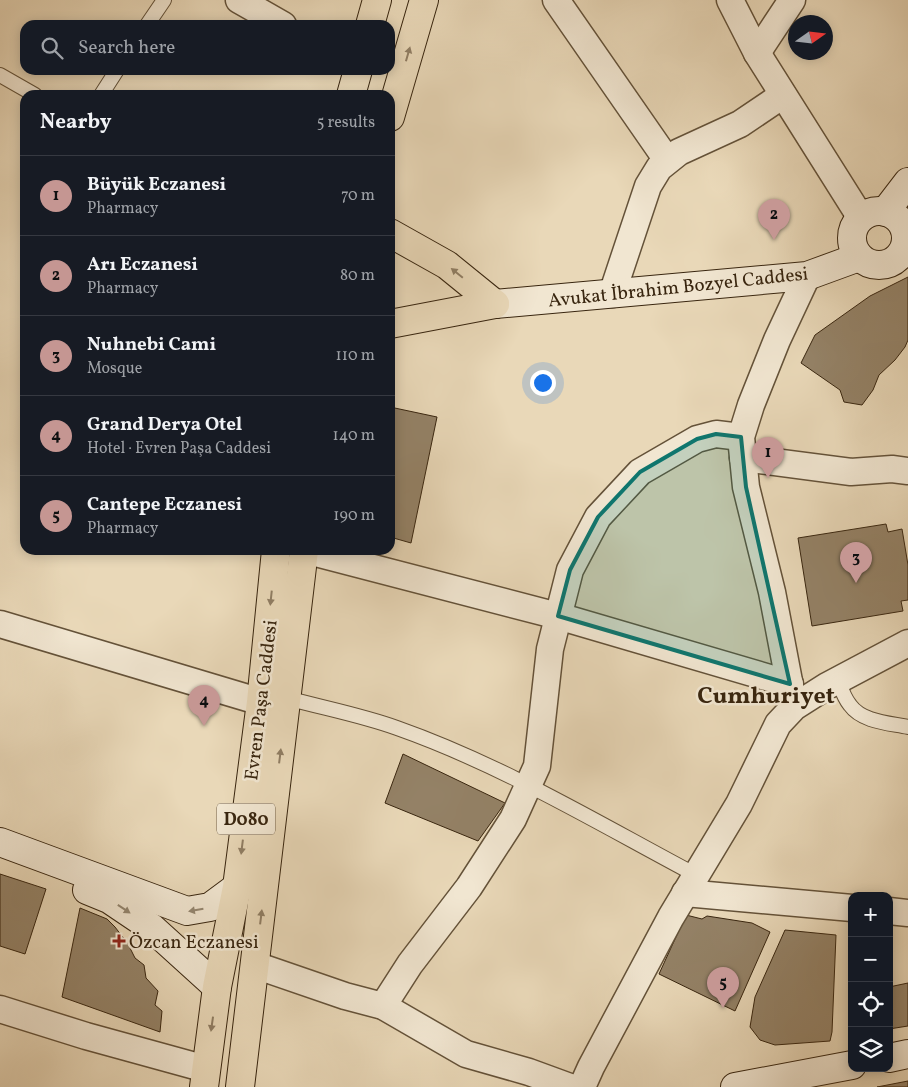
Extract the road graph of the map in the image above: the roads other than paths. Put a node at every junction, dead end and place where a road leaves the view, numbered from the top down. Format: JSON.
{"nodes":[{"id":1,"x":164,"y":0,"type":"edge"},
{"id":2,"x":239,"y":0,"type":"edge"},
{"id":3,"x":377,"y":0,"type":"edge"},
{"id":4,"x":424,"y":0,"type":"edge"},
{"id":5,"x":556,"y":0,"type":"edge"},
{"id":6,"x":730,"y":0,"type":"edge"},
{"id":7,"x":792,"y":0,"type":"edge"},
{"id":8,"x":150,"y":20,"type":"edge"},
{"id":9,"x":275,"y":20,"type":"edge"},
{"id":10,"x":371,"y":20,"type":"edge"},
{"id":11,"x":757,"y":53,"type":"junction"},
{"id":12,"x":0,"y":75,"type":"edge"},
{"id":13,"x":114,"y":75,"type":"edge"},
{"id":14,"x":357,"y":75,"type":"edge"},
{"id":15,"x":26,"y":90,"type":"edge"},
{"id":16,"x":104,"y":90,"type":"edge"},
{"id":17,"x":352,"y":90,"type":"edge"},
{"id":18,"x":783,"y":95,"type":"junction"},
{"id":19,"x":395,"y":101,"type":"edge"},
{"id":20,"x":667,"y":160,"type":"junction"},
{"id":21,"x":908,"y":182,"type":"edge"},
{"id":22,"x":873,"y":215,"type":"junction"},
{"id":23,"x":395,"y":236,"type":"edge"},
{"id":24,"x":907,"y":246,"type":"edge"},
{"id":25,"x":859,"y":257,"type":"junction"},
{"id":26,"x":807,"y":276,"type":"junction"},
{"id":27,"x":612,"y":294,"type":"junction"},
{"id":28,"x":495,"y":304,"type":"junction"},
{"id":29,"x":395,"y":323,"type":"edge"},
{"id":30,"x":742,"y":448,"type":"junction"},
{"id":31,"x":908,"y":471,"type":"edge"},
{"id":32,"x":276,"y":555,"type":"edge"},
{"id":33,"x":303,"y":555,"type":"edge"},
{"id":34,"x":323,"y":555,"type":"edge"},
{"id":35,"x":558,"y":616,"type":"junction"},
{"id":36,"x":0,"y":624,"type":"edge"},
{"id":37,"x":908,"y":643,"type":"edge"},
{"id":38,"x":838,"y":680,"type":"junction"},
{"id":39,"x":792,"y":695,"type":"junction"},
{"id":40,"x":274,"y":700,"type":"junction"},
{"id":41,"x":908,"y":727,"type":"edge"},
{"id":42,"x":529,"y":785,"type":"junction"},
{"id":43,"x":0,"y":842,"type":"edge"},
{"id":44,"x":0,"y":855,"type":"edge"},
{"id":45,"x":691,"y":884,"type":"junction"},
{"id":46,"x":237,"y":887,"type":"junction"},
{"id":47,"x":848,"y":907,"type":"edge"},
{"id":48,"x":893,"y":911,"type":"edge"},
{"id":49,"x":908,"y":913,"type":"edge"},
{"id":50,"x":255,"y":965,"type":"junction"},
{"id":51,"x":217,"y":987,"type":"junction"},
{"id":52,"x":383,"y":1006,"type":"junction"},
{"id":53,"x":0,"y":1009,"type":"edge"},
{"id":54,"x":908,"y":1054,"type":"edge"},
{"id":55,"x":893,"y":1057,"type":"edge"},
{"id":56,"x":848,"y":1066,"type":"edge"},
{"id":57,"x":205,"y":1078,"type":"edge"},
{"id":58,"x":240,"y":1087,"type":"edge"},
{"id":59,"x":570,"y":1087,"type":"edge"},
{"id":60,"x":582,"y":1087,"type":"edge"},
{"id":61,"x":735,"y":1087,"type":"edge"}],
"edges":[{"from":1,"to":8,"type":"lane"},
{"from":2,"to":9,"type":"street"},
{"from":3,"to":10,"type":"highway"},
{"from":19,"to":4,"type":"highway","one_way":true},
{"from":5,"to":20,"type":"street"},
{"from":6,"to":11,"type":"street"},
{"from":7,"to":11,"type":"street"},
{"from":11,"to":18,"type":"street"},
{"from":12,"to":15,"type":"lane"},
{"from":13,"to":16,"type":"lane"},
{"from":14,"to":17,"type":"highway"},
{"from":18,"to":20,"type":"street"},
{"from":18,"to":22,"type":"street"},
{"from":20,"to":27,"type":"street"},
{"from":21,"to":22,"type":"street"},
{"from":22,"to":24,"type":"street"},
{"from":22,"to":25,"type":"street"},
{"from":28,"to":23,"type":"highway","one_way":true},
{"from":24,"to":25,"type":"street"},
{"from":25,"to":26,"type":"street","name":"Avukat İbrahim Bozyel Caddesi"},
{"from":26,"to":27,"type":"street","name":"Avukat İbrahim Bozyel Caddesi"},
{"from":26,"to":30,"type":"street"},
{"from":27,"to":28,"type":"street","name":"Avukat İbrahim Bozyel Caddesi"},
{"from":28,"to":29,"type":"highway"},
{"from":30,"to":31,"type":"street"},
{"from":30,"to":35,"type":"street"},
{"from":30,"to":39,"type":"street"},
{"from":32,"to":40,"type":"highway","name":"Evren Paşa Caddesi","number":"D080","one_way":true},
{"from":33,"to":40,"type":"highway","name":"Evren Paşa Caddesi","number":"D080"},
{"from":34,"to":35,"type":"street"},
{"from":35,"to":39,"type":"street"},
{"from":35,"to":42,"type":"street"},
{"from":36,"to":40,"type":"street"},
{"from":37,"to":38,"type":"street"},
{"from":38,"to":39,"type":"street"},
{"from":38,"to":41,"type":"lane"},
{"from":39,"to":45,"type":"street"},
{"from":40,"to":42,"type":"lane"},
{"from":40,"to":46,"type":"highway","name":"Evren Paşa Caddesi","number":"D080","one_way":true},
{"from":50,"to":40,"type":"highway","name":"Evren Paşa Caddesi","number":"D080","one_way":true},
{"from":42,"to":45,"type":"lane"},
{"from":42,"to":52,"type":"street"},
{"from":46,"to":43,"type":"street","one_way":true},
{"from":44,"to":51,"type":"street","one_way":true},
{"from":45,"to":47,"type":"street"},
{"from":45,"to":60,"type":"street"},
{"from":46,"to":51,"type":"highway","name":"Evren Paşa Caddesi","number":"D080"},
{"from":48,"to":49,"type":"street"},
{"from":50,"to":52,"type":"street"},
{"from":50,"to":58,"type":"highway","name":"Evren Paşa Caddesi","number":"D080"},
{"from":51,"to":57,"type":"highway","name":"Evren Paşa Caddesi","number":"D080","one_way":true},
{"from":52,"to":59,"type":"street"},
{"from":53,"to":57,"type":"street"},
{"from":54,"to":55,"type":"street"},
{"from":56,"to":61,"type":"street"}]}
